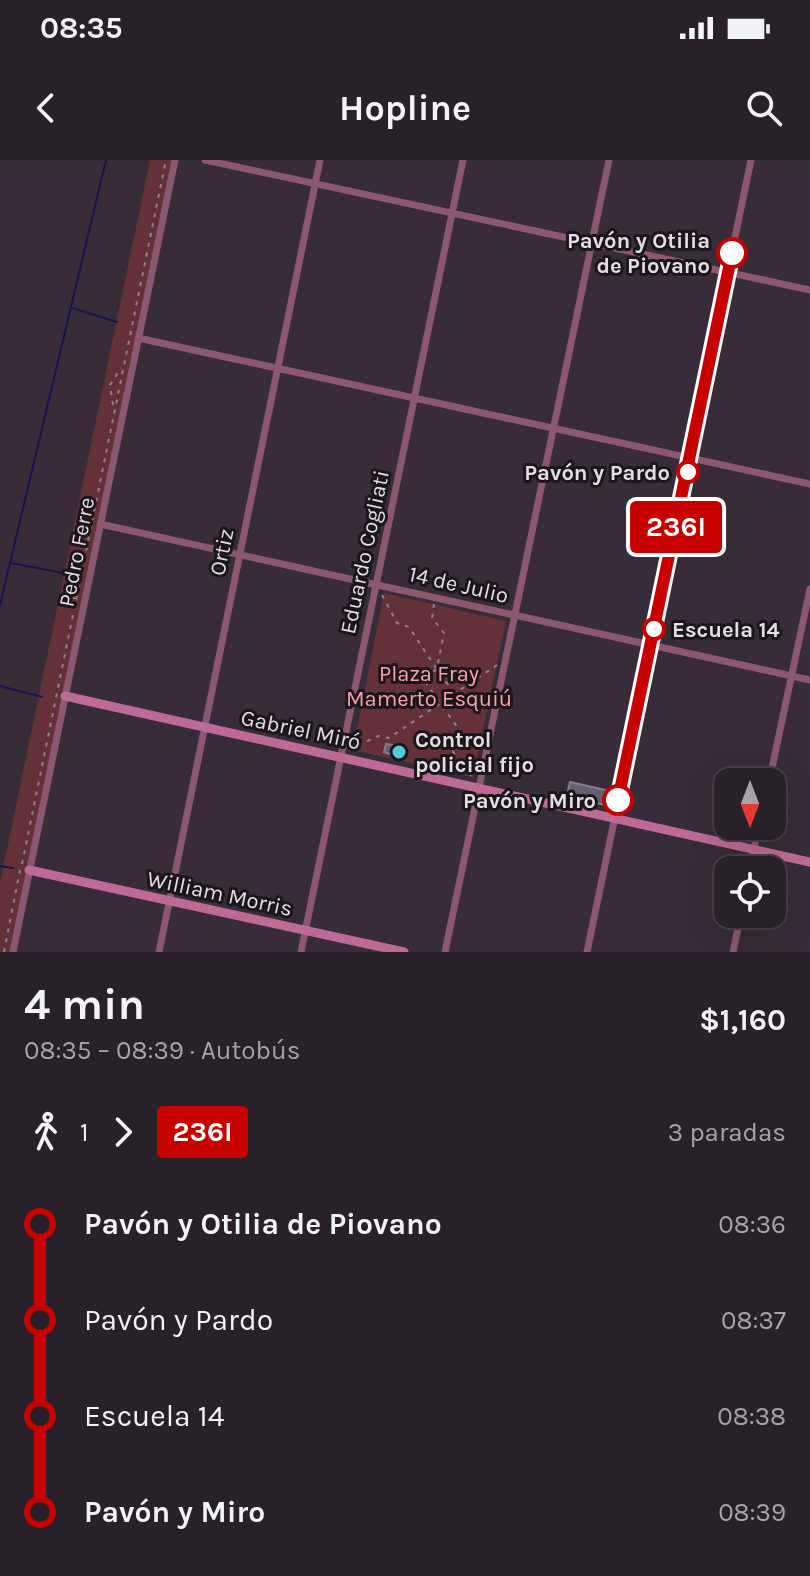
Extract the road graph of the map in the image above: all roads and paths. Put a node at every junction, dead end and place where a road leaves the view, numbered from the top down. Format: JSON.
{"nodes":[{"id":1,"x":166,"y":160,"type":"edge"},
{"id":2,"x":175,"y":160,"type":"edge"},
{"id":3,"x":205,"y":160,"type":"edge"},
{"id":4,"x":320,"y":160,"type":"edge"},
{"id":5,"x":463,"y":160,"type":"edge"},
{"id":6,"x":609,"y":160,"type":"edge"},
{"id":7,"x":751,"y":160,"type":"edge"},
{"id":8,"x":315,"y":183,"type":"junction"},
{"id":9,"x":452,"y":213,"type":"junction"},
{"id":10,"x":592,"y":243,"type":"junction"},
{"id":11,"x":728,"y":272,"type":"junction"},
{"id":12,"x":810,"y":290,"type":"edge"},
{"id":13,"x":138,"y":338,"type":"junction"},
{"id":14,"x":133,"y":364,"type":"junction"},
{"id":15,"x":123,"y":367,"type":"junction"},
{"id":16,"x":278,"y":370,"type":"junction"},
{"id":17,"x":414,"y":399,"type":"junction"},
{"id":18,"x":114,"y":406,"type":"junction"},
{"id":19,"x":553,"y":427,"type":"junction"},
{"id":20,"x":690,"y":458,"type":"junction"},
{"id":21,"x":810,"y":484,"type":"edge"},
{"id":22,"x":100,"y":524,"type":"junction"},
{"id":23,"x":239,"y":555,"type":"junction"},
{"id":24,"x":376,"y":583,"type":"junction"},
{"id":25,"x":810,"y":589,"type":"edge"},
{"id":26,"x":435,"y":597,"type":"junction"},
{"id":27,"x":514,"y":615,"type":"junction"},
{"id":28,"x":650,"y":646,"type":"junction"},
{"id":29,"x":505,"y":660,"type":"junction"},
{"id":30,"x":437,"y":669,"type":"junction"},
{"id":31,"x":792,"y":677,"type":"junction"},
{"id":32,"x":810,"y":680,"type":"edge"},
{"id":33,"x":454,"y":694,"type":"junction"},
{"id":34,"x":65,"y":696,"type":"junction"},
{"id":35,"x":441,"y":704,"type":"junction"},
{"id":36,"x":204,"y":726,"type":"junction"},
{"id":37,"x":340,"y":755,"type":"junction"},
{"id":38,"x":772,"y":768,"type":"edge"},
{"id":39,"x":479,"y":787,"type":"junction"},
{"id":40,"x":614,"y":818,"type":"junction"},
{"id":41,"x":755,"y":840,"type":"edge"},
{"id":42,"x":753,"y":849,"type":"junction"},
{"id":43,"x":752,"y":856,"type":"edge"},
{"id":44,"x":810,"y":862,"type":"edge"},
{"id":45,"x":29,"y":870,"type":"junction"},
{"id":46,"x":170,"y":901,"type":"junction"},
{"id":47,"x":738,"y":928,"type":"edge"},
{"id":48,"x":305,"y":931,"type":"junction"},
{"id":49,"x":4,"y":952,"type":"edge"},
{"id":50,"x":13,"y":952,"type":"edge"},
{"id":51,"x":159,"y":952,"type":"edge"},
{"id":52,"x":301,"y":952,"type":"edge"},
{"id":53,"x":404,"y":952,"type":"edge"},
{"id":54,"x":445,"y":952,"type":"edge"},
{"id":55,"x":587,"y":952,"type":"edge"},
{"id":56,"x":733,"y":952,"type":"edge"}],
"edges":[{"from":1,"to":15,"type":"path"},
{"from":2,"to":13,"type":"street","name":"Pedro Ferre"},
{"from":3,"to":8,"type":"street"},
{"from":4,"to":8,"type":"street","name":"Ortiz"},
{"from":5,"to":9,"type":"street","name":"Eduardo Cogliati"},
{"from":6,"to":10,"type":"street"},
{"from":7,"to":11,"type":"street"},
{"from":8,"to":9,"type":"street"},
{"from":8,"to":16,"type":"street","name":"Ortiz"},
{"from":9,"to":10,"type":"street"},
{"from":9,"to":17,"type":"street","name":"Eduardo Cogliati"},
{"from":10,"to":11,"type":"street"},
{"from":10,"to":19,"type":"street"},
{"from":11,"to":12,"type":"street"},
{"from":11,"to":20,"type":"street"},
{"from":13,"to":14,"type":"street","name":"Pedro Ferre"},
{"from":13,"to":16,"type":"street"},
{"from":14,"to":15,"type":"path"},
{"from":14,"to":22,"type":"street","name":"Pedro Ferre"},
{"from":15,"to":18,"type":"path"},
{"from":15,"to":18,"type":"path"},
{"from":16,"to":17,"type":"street"},
{"from":16,"to":23,"type":"street","name":"Ortiz"},
{"from":17,"to":19,"type":"street"},
{"from":17,"to":24,"type":"street","name":"Eduardo Cogliati"},
{"from":18,"to":49,"type":"path"},
{"from":19,"to":20,"type":"street"},
{"from":19,"to":27,"type":"street"},
{"from":20,"to":21,"type":"street"},
{"from":20,"to":28,"type":"street"},
{"from":22,"to":23,"type":"street","name":"14 de Julio"},
{"from":22,"to":34,"type":"street","name":"Pedro Ferre"},
{"from":23,"to":24,"type":"street","name":"14 de Julio"},
{"from":23,"to":36,"type":"street","name":"Ortiz"},
{"from":24,"to":26,"type":"street","name":"14 de Julio"},
{"from":24,"to":30,"type":"path"},
{"from":24,"to":37,"type":"street","name":"Eduardo Cogliati"},
{"from":25,"to":31,"type":"street"},
{"from":26,"to":27,"type":"street","name":"14 de Julio"},
{"from":26,"to":30,"type":"path"},
{"from":27,"to":28,"type":"street","name":"14 de Julio"},
{"from":27,"to":29,"type":"street"},
{"from":28,"to":31,"type":"street","name":"14 de Julio"},
{"from":28,"to":40,"type":"street"},
{"from":29,"to":33,"type":"path"},
{"from":29,"to":39,"type":"street"},
{"from":30,"to":33,"type":"path"},
{"from":30,"to":35,"type":"path"},
{"from":31,"to":32,"type":"street","name":"14 de Julio"},
{"from":31,"to":38,"type":"street"},
{"from":33,"to":35,"type":"path"},
{"from":34,"to":36,"type":"street","name":"Gabriel Miró"},
{"from":34,"to":45,"type":"street","name":"Pedro Ferre"},
{"from":35,"to":37,"type":"path"},
{"from":35,"to":39,"type":"path"},
{"from":36,"to":37,"type":"street","name":"Gabriel Miró"},
{"from":36,"to":46,"type":"street","name":"Ortiz"},
{"from":37,"to":39,"type":"street","name":"Gabriel Miró"},
{"from":37,"to":48,"type":"street","name":"Eduardo Cogliati"},
{"from":39,"to":40,"type":"street","name":"Gabriel Miró"},
{"from":39,"to":54,"type":"street"},
{"from":40,"to":42,"type":"street","name":"Gabriel Miró"},
{"from":40,"to":55,"type":"street"},
{"from":41,"to":42,"type":"street"},
{"from":42,"to":43,"type":"street"},
{"from":42,"to":44,"type":"street","name":"Gabriel Miró"},
{"from":45,"to":46,"type":"street","name":"William Morris"},
{"from":45,"to":50,"type":"street","name":"Pedro Ferre"},
{"from":46,"to":48,"type":"street","name":"William Morris"},
{"from":46,"to":51,"type":"street","name":"Ortiz"},
{"from":47,"to":56,"type":"street"},
{"from":48,"to":52,"type":"street","name":"Eduardo Cogliati"},
{"from":48,"to":53,"type":"street","name":"William Morris"}]}
